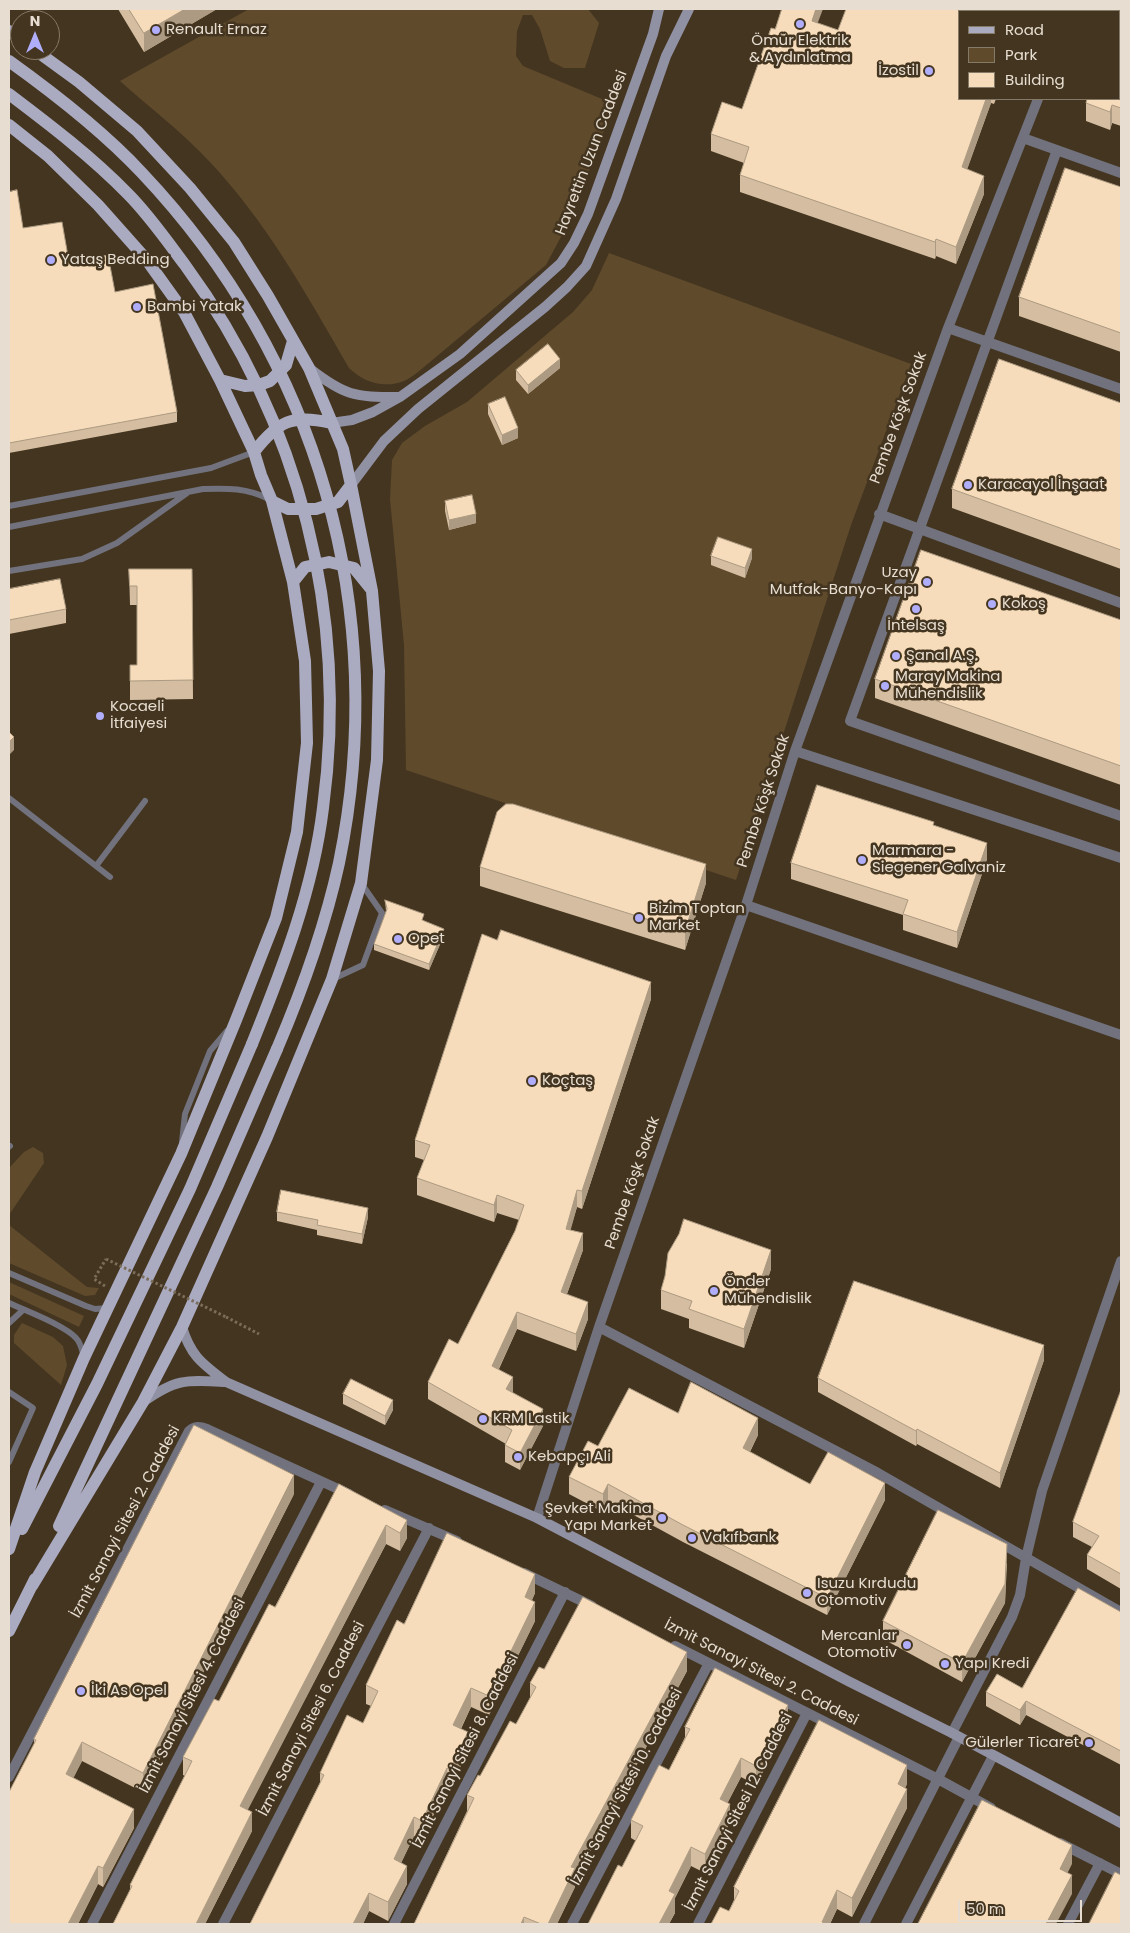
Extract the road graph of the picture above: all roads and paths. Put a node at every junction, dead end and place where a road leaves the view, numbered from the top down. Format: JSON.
{"nodes":[{"id":1,"x":658,"y":9,"type":"edge"},
{"id":2,"x":689,"y":9,"type":"edge"},
{"id":3,"x":49,"y":60,"type":"edge"},
{"id":4,"x":9,"y":61,"type":"edge"},
{"id":5,"x":9,"y":94,"type":"edge"},
{"id":6,"x":1038,"y":100,"type":"edge"},
{"id":7,"x":9,"y":125,"type":"edge"},
{"id":8,"x":1023,"y":138,"type":"junction"},
{"id":9,"x":1057,"y":150,"type":"junction"},
{"id":10,"x":1121,"y":173,"type":"edge"},
{"id":11,"x":948,"y":328,"type":"junction"},
{"id":12,"x":292,"y":340,"type":"junction"},
{"id":13,"x":988,"y":342,"type":"junction"},
{"id":14,"x":309,"y":368,"type":"junction"},
{"id":15,"x":220,"y":380,"type":"junction"},
{"id":16,"x":1121,"y":389,"type":"edge"},
{"id":17,"x":400,"y":397,"type":"junction"},
{"id":18,"x":331,"y":423,"type":"junction"},
{"id":19,"x":254,"y":452,"type":"junction"},
{"id":20,"x":351,"y":485,"type":"junction"},
{"id":21,"x":189,"y":492,"type":"junction"},
{"id":22,"x":272,"y":501,"type":"junction"},
{"id":23,"x":9,"y":506,"type":"edge"},
{"id":24,"x":879,"y":514,"type":"junction"},
{"id":25,"x":9,"y":527,"type":"edge"},
{"id":26,"x":920,"y":529,"type":"junction"},
{"id":27,"x":9,"y":571,"type":"edge"},
{"id":28,"x":293,"y":582,"type":"junction"},
{"id":29,"x":372,"y":591,"type":"junction"},
{"id":30,"x":1121,"y":603,"type":"edge"},
{"id":31,"x":795,"y":751,"type":"junction"},
{"id":32,"x":9,"y":798,"type":"edge"},
{"id":33,"x":144,"y":801,"type":"dead end"},
{"id":34,"x":1121,"y":816,"type":"edge"},
{"id":35,"x":1121,"y":858,"type":"edge"},
{"id":36,"x":96,"y":866,"type":"junction"},
{"id":37,"x":110,"y":877,"type":"dead end"},
{"id":38,"x":362,"y":884,"type":"junction"},
{"id":39,"x":746,"y":906,"type":"junction"},
{"id":40,"x":332,"y":979,"type":"junction"},
{"id":41,"x":1121,"y":1035,"type":"edge"},
{"id":42,"x":1121,"y":1261,"type":"edge"},
{"id":43,"x":9,"y":1273,"type":"edge"},
{"id":44,"x":116,"y":1293,"type":"junction"},
{"id":45,"x":9,"y":1304,"type":"edge"},
{"id":46,"x":108,"y":1308,"type":"junction"},
{"id":47,"x":22,"y":1310,"type":"junction"},
{"id":48,"x":9,"y":1323,"type":"edge"},
{"id":49,"x":182,"y":1327,"type":"junction"},
{"id":50,"x":599,"y":1327,"type":"junction"},
{"id":51,"x":259,"y":1334,"type":"dead end"},
{"id":52,"x":84,"y":1358,"type":"junction"},
{"id":53,"x":226,"y":1382,"type":"junction"},
{"id":54,"x":9,"y":1392,"type":"edge"},
{"id":55,"x":143,"y":1402,"type":"junction"},
{"id":56,"x":9,"y":1462,"type":"edge"},
{"id":57,"x":321,"y":1482,"type":"junction"},
{"id":58,"x":357,"y":1497,"type":"edge"},
{"id":59,"x":375,"y":1505,"type":"edge"},
{"id":60,"x":537,"y":1518,"type":"junction"},
{"id":61,"x":428,"y":1528,"type":"junction"},
{"id":62,"x":463,"y":1544,"type":"edge"},
{"id":63,"x":9,"y":1549,"type":"edge"},
{"id":64,"x":9,"y":1555,"type":"edge"},
{"id":65,"x":1026,"y":1558,"type":"junction"},
{"id":66,"x":514,"y":1568,"type":"edge"},
{"id":67,"x":32,"y":1586,"type":"junction"},
{"id":68,"x":565,"y":1592,"type":"junction"},
{"id":69,"x":599,"y":1609,"type":"edge"},
{"id":70,"x":1121,"y":1612,"type":"edge"},
{"id":71,"x":9,"y":1631,"type":"edge"},
{"id":72,"x":667,"y":1642,"type":"edge"},
{"id":73,"x":709,"y":1663,"type":"junction"},
{"id":74,"x":808,"y":1713,"type":"junction"},
{"id":75,"x":956,"y":1735,"type":"junction"},
{"id":76,"x":993,"y":1756,"type":"junction"},
{"id":77,"x":9,"y":1777,"type":"edge"},
{"id":78,"x":938,"y":1779,"type":"junction"},
{"id":79,"x":973,"y":1798,"type":"junction"},
{"id":80,"x":998,"y":1811,"type":"edge"},
{"id":81,"x":1121,"y":1823,"type":"edge"},
{"id":82,"x":1049,"y":1837,"type":"edge"},
{"id":83,"x":1100,"y":1864,"type":"junction"},
{"id":84,"x":1121,"y":1874,"type":"edge"},
{"id":85,"x":92,"y":1924,"type":"edge"},
{"id":86,"x":223,"y":1924,"type":"edge"},
{"id":87,"x":394,"y":1924,"type":"edge"},
{"id":88,"x":572,"y":1924,"type":"edge"},
{"id":89,"x":698,"y":1924,"type":"edge"},
{"id":90,"x":864,"y":1924,"type":"edge"},
{"id":91,"x":906,"y":1924,"type":"edge"},
{"id":92,"x":1068,"y":1924,"type":"edge"}],
"edges":[{"from":1,"to":17,"type":"street","name":"Hayrettin Uzun Caddesi"},
{"from":2,"to":20,"type":"street"},
{"from":3,"to":12,"type":"main road"},
{"from":4,"to":67,"type":"main road","bridge":true},
{"from":5,"to":64,"type":"main road","bridge":true},
{"from":6,"to":8,"type":"street","name":"Pembe Köşk Sokak"},
{"from":7,"to":15,"type":"main road"},
{"from":8,"to":9,"type":"street"},
{"from":8,"to":11,"type":"street","name":"Pembe Köşk Sokak"},
{"from":9,"to":10,"type":"street"},
{"from":9,"to":13,"type":"street"},
{"from":11,"to":13,"type":"street"},
{"from":11,"to":24,"type":"street","name":"Pembe Köşk Sokak"},
{"from":12,"to":14,"type":"main road"},
{"from":12,"to":15,"type":"main road"},
{"from":13,"to":16,"type":"street"},
{"from":13,"to":26,"type":"street"},
{"from":14,"to":17,"type":"street"},
{"from":14,"to":18,"type":"main road"},
{"from":15,"to":19,"type":"main road"},
{"from":17,"to":18,"type":"street","name":"Hayrettin Uzun Caddesi"},
{"from":18,"to":19,"type":"main road"},
{"from":18,"to":20,"type":"main road"},
{"from":19,"to":22,"type":"main road"},
{"from":19,"to":23,"type":"lane"},
{"from":20,"to":22,"type":"main road"},
{"from":20,"to":29,"type":"main road"},
{"from":21,"to":22,"type":"lane"},
{"from":21,"to":25,"type":"lane"},
{"from":21,"to":27,"type":"lane"},
{"from":22,"to":28,"type":"main road"},
{"from":24,"to":26,"type":"street"},
{"from":24,"to":31,"type":"street","name":"Pembe Köşk Sokak"},
{"from":26,"to":30,"type":"street"},
{"from":26,"to":34,"type":"street"},
{"from":28,"to":29,"type":"main road"},
{"from":28,"to":44,"type":"main road"},
{"from":29,"to":38,"type":"main road"},
{"from":31,"to":35,"type":"street"},
{"from":31,"to":39,"type":"street","name":"Pembe Köşk Sokak"},
{"from":32,"to":36,"type":"lane"},
{"from":33,"to":36,"type":"lane"},
{"from":36,"to":37,"type":"lane"},
{"from":38,"to":40,"type":"main road"},
{"from":38,"to":40,"type":"lane"},
{"from":39,"to":41,"type":"street"},
{"from":39,"to":50,"type":"street","name":"Pembe Köşk Sokak"},
{"from":40,"to":49,"type":"main road"},
{"from":42,"to":65,"type":"street"},
{"from":43,"to":46,"type":"lane"},
{"from":44,"to":46,"type":"main road"},
{"from":44,"to":51,"type":"path","bridge":true},
{"from":45,"to":47,"type":"lane"},
{"from":46,"to":52,"type":"main road"},
{"from":47,"to":48,"type":"lane"},
{"from":47,"to":52,"type":"lane"},
{"from":49,"to":53,"type":"street"},
{"from":49,"to":55,"type":"main road"},
{"from":50,"to":60,"type":"street","name":"Pembe Köşk Sokak"},
{"from":50,"to":65,"type":"street"},
{"from":52,"to":63,"type":"main road"},
{"from":53,"to":55,"type":"street"},
{"from":53,"to":60,"type":"street"},
{"from":54,"to":56,"type":"lane"},
{"from":55,"to":67,"type":"main road"},
{"from":57,"to":58,"type":"street","name":"İzmit Sanayi Sitesi 2. Caddesi"},
{"from":57,"to":77,"type":"street","name":"İzmit Sanayi Sitesi 2. Caddesi"},
{"from":57,"to":85,"type":"street","name":"İzmit Sanayi Sitesi 4. Caddesi"},
{"from":59,"to":61,"type":"street"},
{"from":60,"to":75,"type":"street"},
{"from":61,"to":62,"type":"street"},
{"from":61,"to":86,"type":"street","name":"İzmit Sanayi Sitesi 6. Caddesi"},
{"from":65,"to":70,"type":"street"},
{"from":65,"to":75,"type":"street"},
{"from":66,"to":68,"type":"street"},
{"from":67,"to":71,"type":"main road"},
{"from":68,"to":69,"type":"street"},
{"from":68,"to":87,"type":"street","name":"İzmit Sanayi Sitesi 8. Caddesi"},
{"from":72,"to":73,"type":"street","name":"İzmit Sanayi Sitesi 2. Caddesi"},
{"from":73,"to":74,"type":"street","name":"İzmit Sanayi Sitesi 2. Caddesi"},
{"from":73,"to":88,"type":"street","name":"İzmit Sanayi Sitesi 10. Caddesi"},
{"from":74,"to":78,"type":"street","name":"İzmit Sanayi Sitesi 2. Caddesi"},
{"from":74,"to":89,"type":"street","name":"İzmit Sanayi Sitesi 12. Caddesi"},
{"from":75,"to":76,"type":"street"},
{"from":75,"to":78,"type":"street"},
{"from":76,"to":79,"type":"street"},
{"from":76,"to":81,"type":"street"},
{"from":78,"to":79,"type":"street","name":"İzmit Sanayi Sitesi 2. Caddesi"},
{"from":78,"to":90,"type":"street"},
{"from":79,"to":80,"type":"street","name":"İzmit Sanayi Sitesi 2. Caddesi"},
{"from":79,"to":91,"type":"street"},
{"from":82,"to":83,"type":"street"},
{"from":83,"to":84,"type":"street"},
{"from":83,"to":92,"type":"street"}]}
